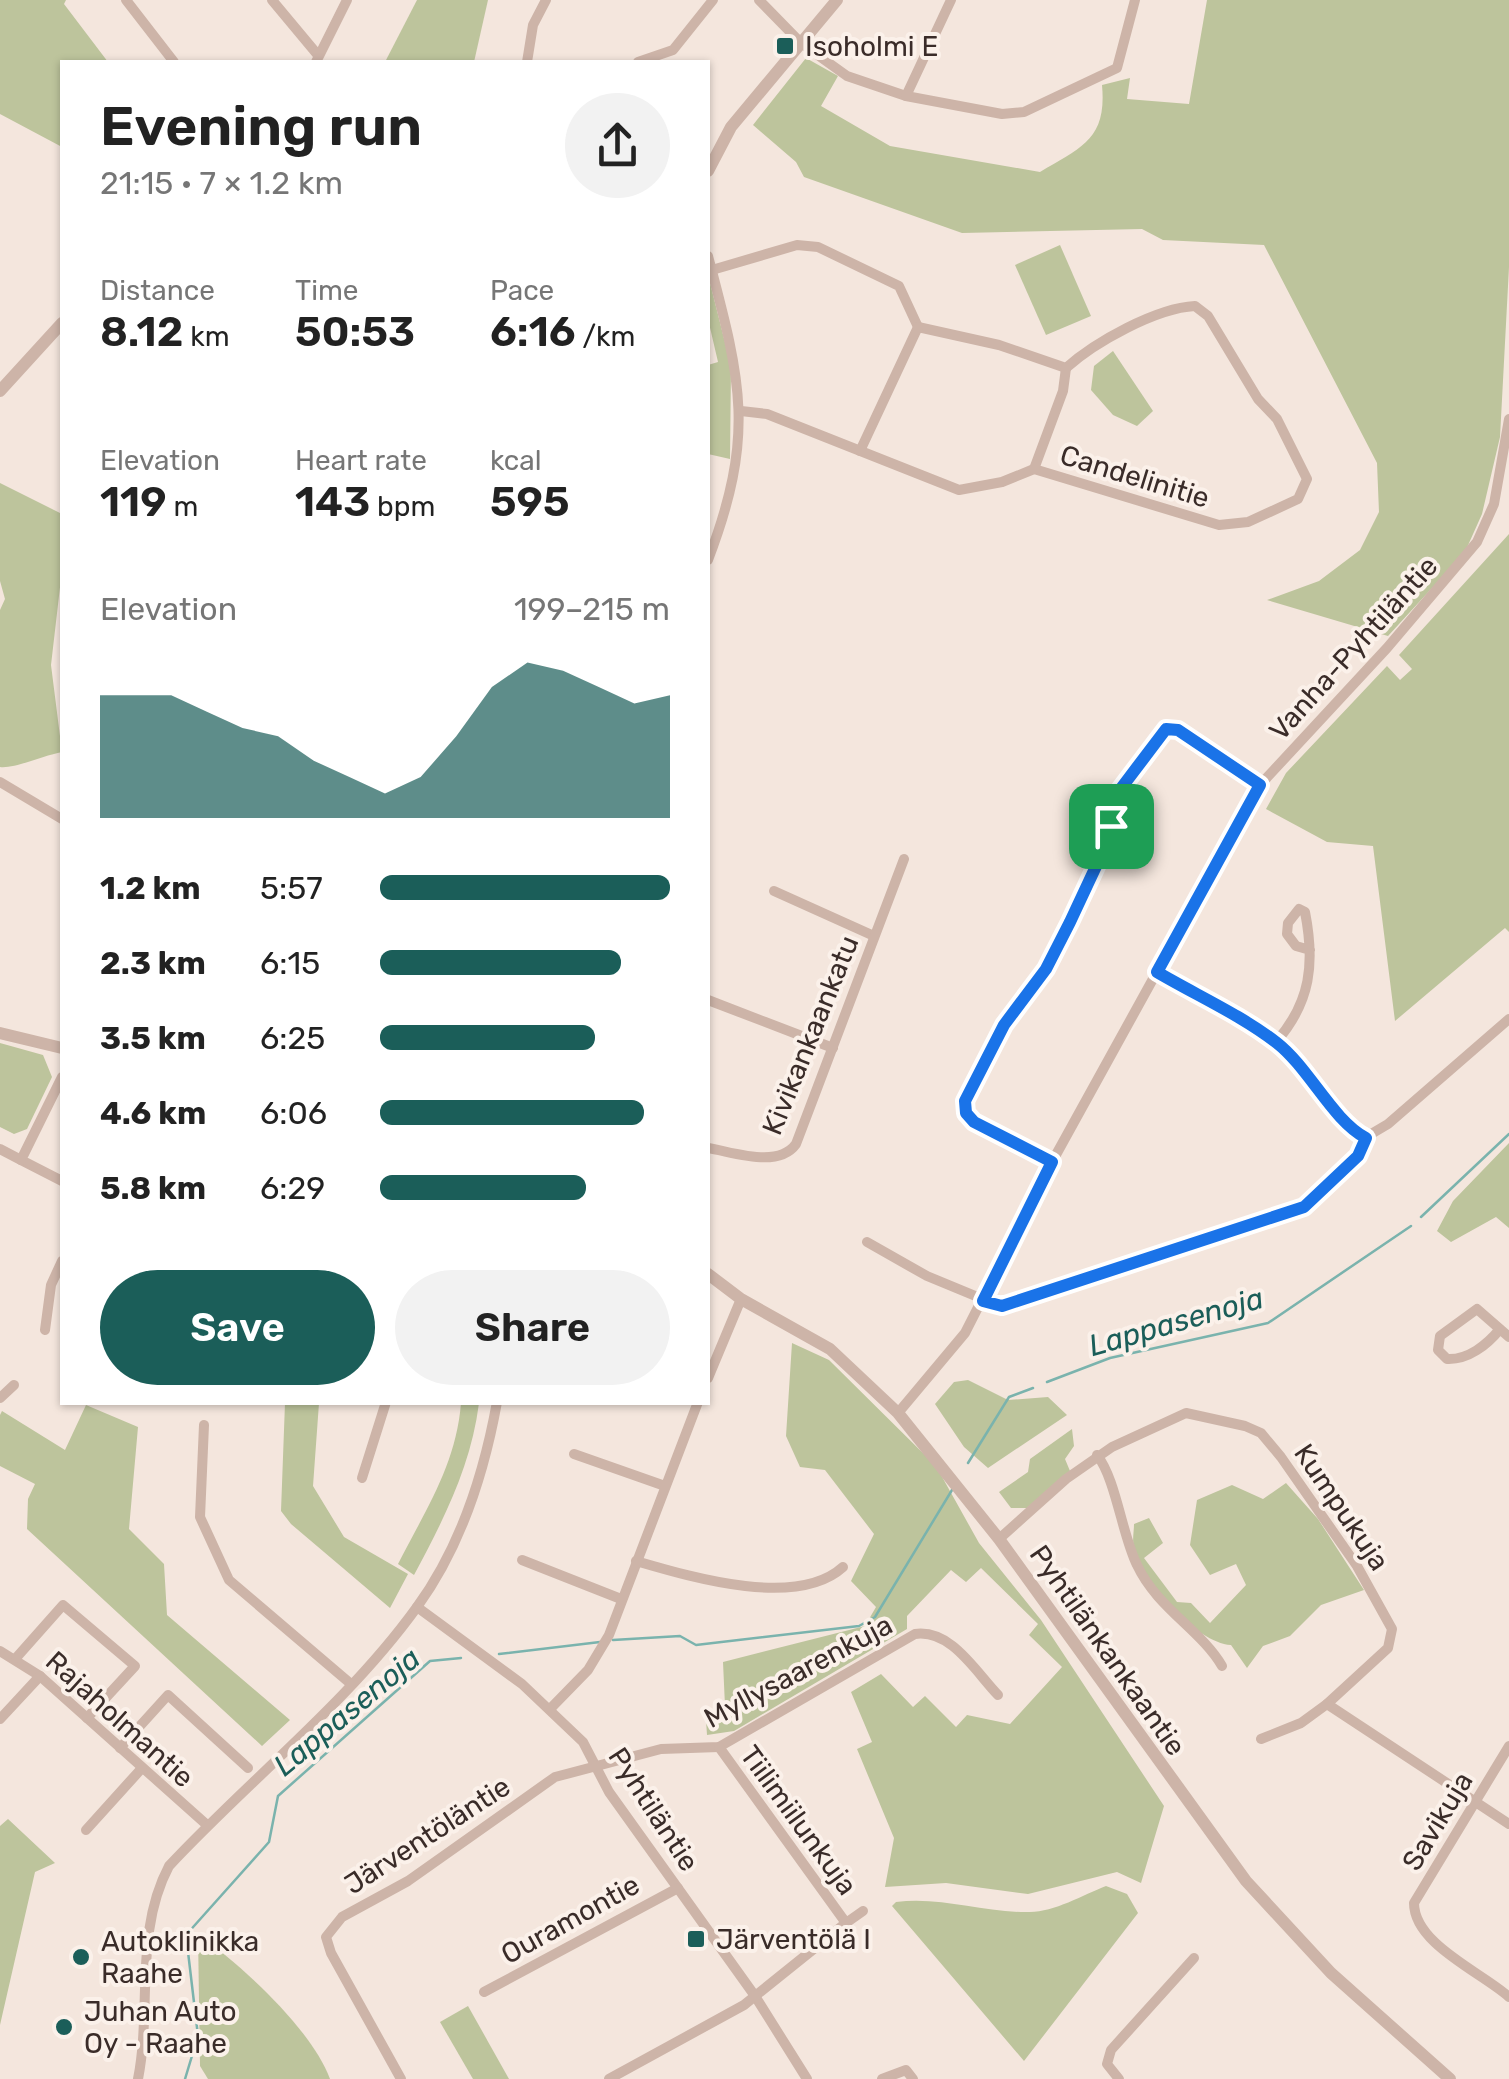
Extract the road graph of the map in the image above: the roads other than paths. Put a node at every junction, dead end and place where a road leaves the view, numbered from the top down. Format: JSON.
{"nodes":[{"id":1,"x":126,"y":0,"type":"edge"},
{"id":2,"x":272,"y":0,"type":"edge"},
{"id":3,"x":347,"y":0,"type":"edge"},
{"id":4,"x":546,"y":0,"type":"edge"},
{"id":5,"x":713,"y":0,"type":"edge"},
{"id":6,"x":760,"y":0,"type":"edge"},
{"id":7,"x":837,"y":0,"type":"edge"},
{"id":8,"x":950,"y":0,"type":"edge"},
{"id":9,"x":1135,"y":0,"type":"edge"},
{"id":10,"x":801,"y":43,"type":"junction"},
{"id":11,"x":316,"y":58,"type":"edge"},
{"id":12,"x":172,"y":60,"type":"edge"},
{"id":13,"x":527,"y":60,"type":"edge"},
{"id":14,"x":644,"y":60,"type":"edge"},
{"id":15,"x":906,"y":96,"type":"junction"},
{"id":16,"x":710,"y":167,"type":"edge"},
{"id":17,"x":710,"y":262,"type":"edge"},
{"id":18,"x":710,"y":266,"type":"edge"},
{"id":19,"x":60,"y":325,"type":"edge"},
{"id":20,"x":918,"y":327,"type":"junction"},
{"id":21,"x":1066,"y":368,"type":"junction"},
{"id":22,"x":0,"y":391,"type":"edge"},
{"id":23,"x":741,"y":410,"type":"junction"},
{"id":24,"x":1509,"y":418,"type":"edge"},
{"id":25,"x":860,"y":451,"type":"junction"},
{"id":26,"x":1034,"y":470,"type":"junction"},
{"id":27,"x":710,"y":550,"type":"edge"},
{"id":28,"x":0,"y":782,"type":"edge"},
{"id":29,"x":1260,"y":785,"type":"junction"},
{"id":30,"x":60,"y":819,"type":"edge"},
{"id":31,"x":904,"y":859,"type":"dead end"},
{"id":32,"x":774,"y":891,"type":"dead end"},
{"id":33,"x":874,"y":936,"type":"junction"},
{"id":34,"x":1310,"y":950,"type":"dead end"},
{"id":35,"x":1157,"y":972,"type":"junction"},
{"id":36,"x":710,"y":1001,"type":"edge"},
{"id":37,"x":1509,"y":1019,"type":"edge"},
{"id":38,"x":0,"y":1033,"type":"edge"},
{"id":39,"x":1276,"y":1042,"type":"junction"},
{"id":40,"x":60,"y":1048,"type":"edge"},
{"id":41,"x":833,"y":1048,"type":"junction"},
{"id":42,"x":60,"y":1081,"type":"edge"},
{"id":43,"x":1366,"y":1138,"type":"junction"},
{"id":44,"x":710,"y":1148,"type":"edge"},
{"id":45,"x":0,"y":1149,"type":"edge"},
{"id":46,"x":21,"y":1160,"type":"junction"},
{"id":47,"x":1052,"y":1162,"type":"junction"},
{"id":48,"x":60,"y":1181,"type":"edge"},
{"id":49,"x":867,"y":1242,"type":"dead end"},
{"id":50,"x":60,"y":1265,"type":"edge"},
{"id":51,"x":710,"y":1276,"type":"edge"},
{"id":52,"x":741,"y":1299,"type":"junction"},
{"id":53,"x":983,"y":1301,"type":"junction"},
{"id":54,"x":45,"y":1330,"type":"dead end"},
{"id":55,"x":1504,"y":1333,"type":"edge"},
{"id":56,"x":710,"y":1369,"type":"edge"},
{"id":57,"x":14,"y":1385,"type":"dead end"},
{"id":58,"x":0,"y":1398,"type":"edge"},
{"id":59,"x":385,"y":1405,"type":"edge"},
{"id":60,"x":497,"y":1405,"type":"edge"},
{"id":61,"x":697,"y":1405,"type":"edge"},
{"id":62,"x":898,"y":1413,"type":"junction"},
{"id":63,"x":204,"y":1425,"type":"dead end"},
{"id":64,"x":574,"y":1454,"type":"dead end"},
{"id":65,"x":1097,"y":1455,"type":"junction"},
{"id":66,"x":362,"y":1478,"type":"dead end"},
{"id":67,"x":665,"y":1486,"type":"junction"},
{"id":68,"x":1000,"y":1539,"type":"junction"},
{"id":69,"x":522,"y":1560,"type":"dead end"},
{"id":70,"x":636,"y":1561,"type":"junction"},
{"id":71,"x":843,"y":1567,"type":"dead end"},
{"id":72,"x":621,"y":1599,"type":"junction"},
{"id":73,"x":417,"y":1607,"type":"junction"},
{"id":74,"x":0,"y":1651,"type":"edge"},
{"id":75,"x":16,"y":1658,"type":"junction"},
{"id":76,"x":1222,"y":1666,"type":"dead end"},
{"id":77,"x":40,"y":1676,"type":"junction"},
{"id":78,"x":351,"y":1684,"type":"junction"},
{"id":79,"x":998,"y":1695,"type":"dead end"},
{"id":80,"x":1327,"y":1704,"type":"junction"},
{"id":81,"x":551,"y":1708,"type":"junction"},
{"id":82,"x":87,"y":1718,"type":"junction"},
{"id":83,"x":0,"y":1719,"type":"edge"},
{"id":84,"x":1261,"y":1739,"type":"dead end"},
{"id":85,"x":718,"y":1746,"type":"junction"},
{"id":86,"x":1509,"y":1746,"type":"edge"},
{"id":87,"x":120,"y":1748,"type":"junction"},
{"id":88,"x":595,"y":1763,"type":"junction"},
{"id":89,"x":142,"y":1768,"type":"junction"},
{"id":90,"x":248,"y":1768,"type":"dead end"},
{"id":91,"x":1474,"y":1801,"type":"junction"},
{"id":92,"x":1509,"y":1824,"type":"edge"},
{"id":93,"x":207,"y":1825,"type":"junction"},
{"id":94,"x":86,"y":1830,"type":"dead end"},
{"id":95,"x":678,"y":1888,"type":"junction"},
{"id":96,"x":863,"y":1911,"type":"dead end"},
{"id":97,"x":846,"y":1923,"type":"junction"},
{"id":98,"x":1194,"y":1958,"type":"dead end"},
{"id":99,"x":1509,"y":1978,"type":"edge"},
{"id":100,"x":484,"y":1992,"type":"dead end"},
{"id":101,"x":1506,"y":1994,"type":"edge"},
{"id":102,"x":754,"y":1996,"type":"junction"},
{"id":103,"x":138,"y":2079,"type":"edge"},
{"id":104,"x":401,"y":2079,"type":"edge"},
{"id":105,"x":609,"y":2079,"type":"edge"},
{"id":106,"x":807,"y":2079,"type":"edge"},
{"id":107,"x":882,"y":2079,"type":"edge"},
{"id":108,"x":913,"y":2079,"type":"edge"},
{"id":109,"x":1119,"y":2079,"type":"edge"},
{"id":110,"x":1450,"y":2079,"type":"edge"}],
"edges":[{"from":1,"to":12,"type":"street"},
{"from":2,"to":11,"type":"street"},
{"from":3,"to":11,"type":"street"},
{"from":4,"to":13,"type":"street"},
{"from":5,"to":14,"type":"street"},
{"from":6,"to":10,"type":"street"},
{"from":7,"to":10,"type":"street"},
{"from":8,"to":15,"type":"street"},
{"from":9,"to":15,"type":"street"},
{"from":10,"to":15,"type":"street"},
{"from":10,"to":16,"type":"street"},
{"from":17,"to":20,"type":"street"},
{"from":18,"to":23,"type":"street"},
{"from":19,"to":22,"type":"street"},
{"from":20,"to":21,"type":"street"},
{"from":20,"to":25,"type":"street"},
{"from":21,"to":26,"type":"street"},
{"from":21,"to":26,"type":"street","name":"Candelinitie"},
{"from":23,"to":25,"type":"street","name":"Candelinitie"},
{"from":23,"to":27,"type":"street"},
{"from":24,"to":29,"type":"street","name":"Vanha-Pyhtiläntie"},
{"from":25,"to":26,"type":"street","name":"Candelinitie"},
{"from":28,"to":30,"type":"street"},
{"from":29,"to":35,"type":"street","name":"Vanha-Pyhtiläntie"},
{"from":29,"to":47,"type":"street"},
{"from":31,"to":33,"type":"street","name":"Kivikankaankatu"},
{"from":32,"to":33,"type":"street"},
{"from":33,"to":41,"type":"street","name":"Kivikankaankatu"},
{"from":34,"to":39,"type":"street"},
{"from":35,"to":39,"type":"street"},
{"from":35,"to":47,"type":"street","name":"Vanha-Pyhtiläntie"},
{"from":36,"to":41,"type":"street"},
{"from":37,"to":43,"type":"street"},
{"from":38,"to":40,"type":"street"},
{"from":39,"to":43,"type":"street"},
{"from":41,"to":44,"type":"street","name":"Kivikankaankatu"},
{"from":42,"to":46,"type":"street"},
{"from":43,"to":53,"type":"street"},
{"from":45,"to":46,"type":"street"},
{"from":46,"to":48,"type":"street"},
{"from":47,"to":53,"type":"street","name":"Vanha-Pyhtiläntie"},
{"from":49,"to":53,"type":"street"},
{"from":50,"to":54,"type":"street"},
{"from":51,"to":52,"type":"street","name":"Pyhtilänkankaantie"},
{"from":52,"to":56,"type":"street"},
{"from":52,"to":62,"type":"street","name":"Pyhtilänkankaantie"},
{"from":53,"to":62,"type":"street","name":"Vanha-Pyhtiläntie"},
{"from":55,"to":55,"type":"street"},
{"from":57,"to":58,"type":"street"},
{"from":59,"to":66,"type":"street"},
{"from":60,"to":73,"type":"street"},
{"from":61,"to":67,"type":"street"},
{"from":62,"to":68,"type":"street","name":"Pyhtilänkankaantie"},
{"from":63,"to":78,"type":"street"},
{"from":64,"to":67,"type":"street"},
{"from":65,"to":68,"type":"street","name":"Kumpukuja"},
{"from":65,"to":76,"type":"street"},
{"from":65,"to":80,"type":"street","name":"Kumpukuja"},
{"from":67,"to":70,"type":"street"},
{"from":68,"to":110,"type":"street","name":"Pyhtilänkankaantie"},
{"from":69,"to":72,"type":"street"},
{"from":70,"to":71,"type":"street"},
{"from":70,"to":72,"type":"street"},
{"from":72,"to":81,"type":"street"},
{"from":73,"to":78,"type":"street"},
{"from":73,"to":81,"type":"street","name":"Pyhtiläntie"},
{"from":74,"to":75,"type":"street","name":"Rajaholmantie"},
{"from":75,"to":77,"type":"street","name":"Rajaholmantie"},
{"from":75,"to":82,"type":"street"},
{"from":77,"to":82,"type":"street","name":"Rajaholmantie"},
{"from":77,"to":83,"type":"street"},
{"from":78,"to":93,"type":"street"},
{"from":79,"to":85,"type":"street","name":"Myllysaarenkuja"},
{"from":80,"to":84,"type":"street","name":"Kumpukuja"},
{"from":80,"to":91,"type":"street"},
{"from":81,"to":88,"type":"street","name":"Pyhtiläntie"},
{"from":82,"to":87,"type":"street","name":"Rajaholmantie"},
{"from":85,"to":88,"type":"street","name":"Myllysaarenkuja"},
{"from":85,"to":97,"type":"street","name":"Tiilimiilunkuja"},
{"from":86,"to":91,"type":"street","name":"Savikuja"},
{"from":87,"to":89,"type":"street","name":"Rajaholmantie"},
{"from":87,"to":90,"type":"street"},
{"from":88,"to":95,"type":"street","name":"Pyhtiläntie"},
{"from":88,"to":104,"type":"street","name":"Järventöläntie"},
{"from":89,"to":93,"type":"street","name":"Rajaholmantie"},
{"from":89,"to":94,"type":"street"},
{"from":91,"to":92,"type":"street"},
{"from":91,"to":101,"type":"street","name":"Savikuja"},
{"from":93,"to":103,"type":"street"},
{"from":95,"to":100,"type":"street","name":"Ouramontie"},
{"from":95,"to":102,"type":"street","name":"Pyhtiläntie"},
{"from":96,"to":97,"type":"street"},
{"from":97,"to":102,"type":"street","name":"Tiilimiilunkuja"},
{"from":98,"to":109,"type":"street"},
{"from":99,"to":101,"type":"street"},
{"from":102,"to":105,"type":"street"},
{"from":102,"to":106,"type":"street","name":"Pyhtiläntie"},
{"from":107,"to":108,"type":"street"}]}
